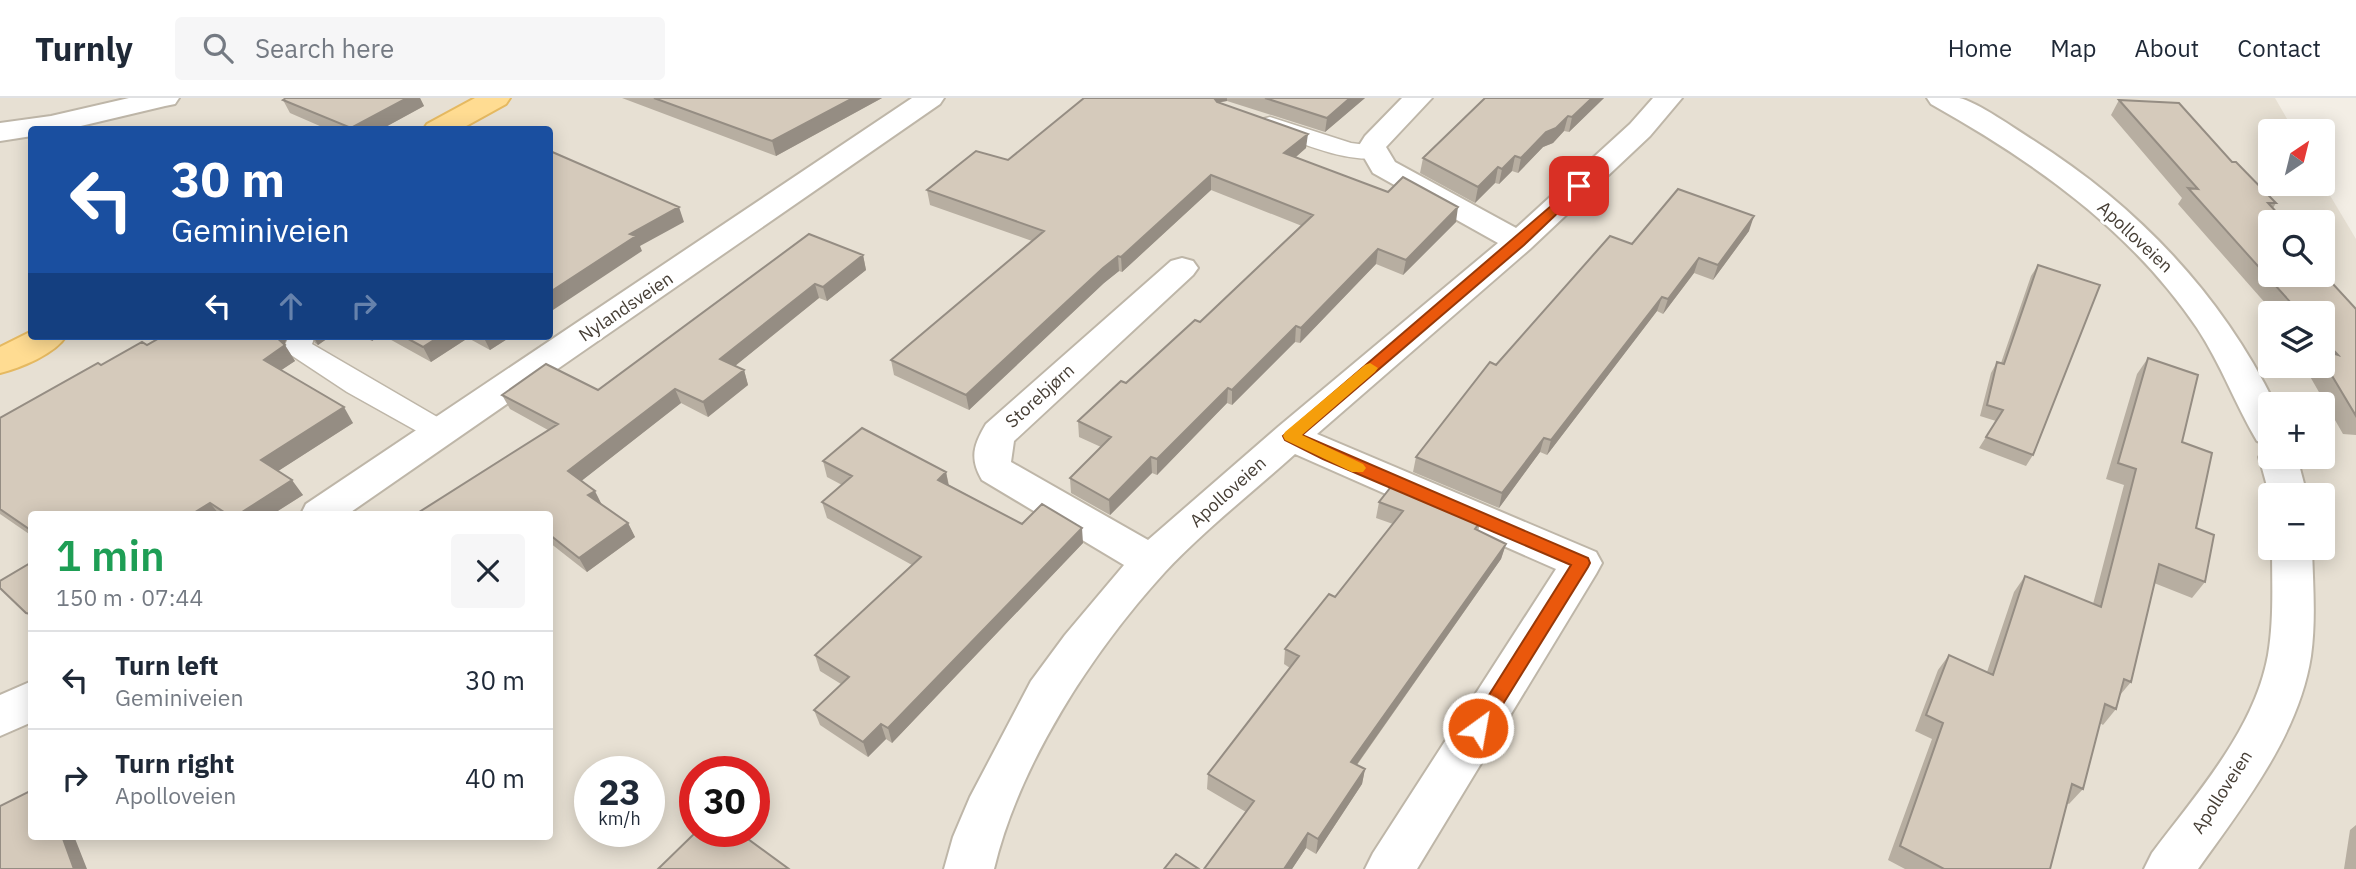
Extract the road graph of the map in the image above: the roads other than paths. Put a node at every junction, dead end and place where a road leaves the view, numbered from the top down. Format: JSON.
{"nodes":[{"id":1,"x":164,"y":98,"type":"edge"},
{"id":2,"x":496,"y":98,"type":"edge"},
{"id":3,"x":930,"y":98,"type":"edge"},
{"id":4,"x":1418,"y":98,"type":"edge"},
{"id":5,"x":1668,"y":98,"type":"edge"},
{"id":6,"x":1941,"y":98,"type":"edge"},
{"id":7,"x":1251,"y":117,"type":"edge"},
{"id":8,"x":38,"y":126,"type":"edge"},
{"id":9,"x":444,"y":126,"type":"edge"},
{"id":10,"x":28,"y":128,"type":"edge"},
{"id":11,"x":0,"y":132,"type":"edge"},
{"id":12,"x":1374,"y":152,"type":"junction"},
{"id":13,"x":1519,"y":242,"type":"junction"},
{"id":14,"x":1182,"y":268,"type":"dead end"},
{"id":15,"x":41,"y":340,"type":"edge"},
{"id":16,"x":300,"y":340,"type":"edge"},
{"id":17,"x":0,"y":362,"type":"edge"},
{"id":18,"x":2258,"y":405,"type":"edge"},
{"id":19,"x":441,"y":432,"type":"junction"},
{"id":20,"x":1291,"y":436,"type":"junction"},
{"id":21,"x":324,"y":511,"type":"edge"},
{"id":22,"x":2292,"y":560,"type":"edge"},
{"id":23,"x":1151,"y":561,"type":"junction"},
{"id":24,"x":28,"y":701,"type":"edge"},
{"id":25,"x":0,"y":717,"type":"edge"},
{"id":26,"x":969,"y":869,"type":"edge"},
{"id":27,"x":1390,"y":869,"type":"edge"},
{"id":28,"x":2169,"y":869,"type":"edge"}],
"edges":[{"from":1,"to":8,"type":"street"},
{"from":2,"to":9,"type":"main road"},
{"from":3,"to":19,"type":"street","name":"Nylandsveien"},
{"from":4,"to":12,"type":"street"},
{"from":5,"to":13,"type":"street","name":"Apolloveien"},
{"from":6,"to":18,"type":"street","name":"Apolloveien"},
{"from":7,"to":12,"type":"lane"},
{"from":10,"to":11,"type":"street"},
{"from":12,"to":13,"type":"street"},
{"from":13,"to":20,"type":"street","name":"Apolloveien"},
{"from":14,"to":23,"type":"street","name":"Storebjørn"},
{"from":15,"to":17,"type":"main road"},
{"from":16,"to":19,"type":"lane"},
{"from":19,"to":21,"type":"street","name":"Nylandsveien"},
{"from":20,"to":23,"type":"street","name":"Apolloveien"},
{"from":20,"to":27,"type":"street"},
{"from":22,"to":28,"type":"street","name":"Apolloveien"},
{"from":23,"to":26,"type":"street","name":"Apolloveien"},
{"from":24,"to":25,"type":"street"}]}
